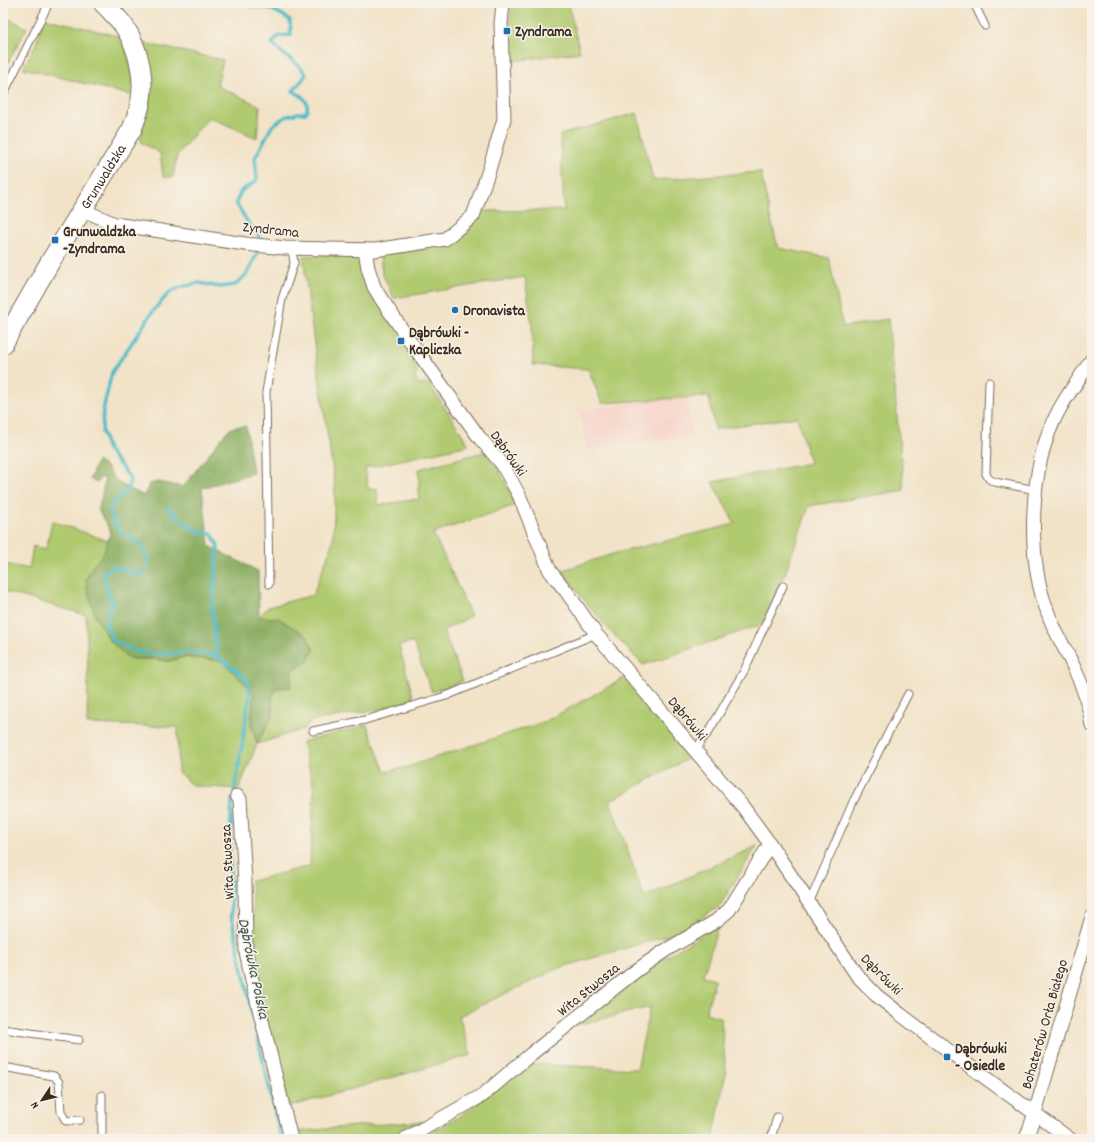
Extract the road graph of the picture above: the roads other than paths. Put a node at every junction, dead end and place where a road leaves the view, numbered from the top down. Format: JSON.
{"nodes":[{"id":1,"x":49,"y":3,"type":"edge"},
{"id":2,"x":103,"y":3,"type":"edge"},
{"id":3,"x":503,"y":3,"type":"edge"},
{"id":4,"x":974,"y":3,"type":"edge"},
{"id":5,"x":985,"y":26,"type":"dead end"},
{"id":6,"x":3,"y":95,"type":"edge"},
{"id":7,"x":83,"y":210,"type":"junction"},
{"id":8,"x":292,"y":249,"type":"junction"},
{"id":9,"x":365,"y":250,"type":"junction"},
{"id":10,"x":3,"y":344,"type":"edge"},
{"id":11,"x":1092,"y":359,"type":"edge"},
{"id":12,"x":989,"y":382,"type":"dead end"},
{"id":13,"x":1036,"y":490,"type":"junction"},
{"id":14,"x":269,"y":584,"type":"dead end"},
{"id":15,"x":784,"y":586,"type":"dead end"},
{"id":16,"x":596,"y":634,"type":"junction"},
{"id":17,"x":908,"y":694,"type":"dead end"},
{"id":18,"x":1092,"y":725,"type":"edge"},
{"id":19,"x":313,"y":731,"type":"dead end"},
{"id":20,"x":697,"y":752,"type":"junction"},
{"id":21,"x":237,"y":796,"type":"dead end"},
{"id":22,"x":770,"y":844,"type":"junction"},
{"id":23,"x":809,"y":903,"type":"junction"},
{"id":24,"x":1092,"y":917,"type":"edge"},
{"id":25,"x":3,"y":1029,"type":"edge"},
{"id":26,"x":79,"y":1040,"type":"dead end"},
{"id":27,"x":3,"y":1067,"type":"edge"},
{"id":28,"x":102,"y":1095,"type":"dead end"},
{"id":29,"x":1035,"y":1113,"type":"junction"},
{"id":30,"x":777,"y":1117,"type":"dead end"},
{"id":31,"x":80,"y":1120,"type":"dead end"},
{"id":32,"x":102,"y":1139,"type":"edge"},
{"id":33,"x":291,"y":1139,"type":"edge"},
{"id":34,"x":405,"y":1139,"type":"edge"},
{"id":35,"x":771,"y":1139,"type":"edge"},
{"id":36,"x":1026,"y":1139,"type":"edge"},
{"id":37,"x":1070,"y":1139,"type":"edge"}],
"edges":[{"from":1,"to":6,"type":"lane"},
{"from":2,"to":7,"type":"street","name":"Grunwaldzka"},
{"from":3,"to":9,"type":"street","name":"Zyndrama"},
{"from":4,"to":5,"type":"lane"},
{"from":7,"to":8,"type":"street","name":"Zyndrama"},
{"from":7,"to":10,"type":"street","name":"Grunwaldzka"},
{"from":8,"to":9,"type":"street","name":"Zyndrama"},
{"from":8,"to":14,"type":"lane"},
{"from":9,"to":16,"type":"street","name":"Dąbrówki"},
{"from":11,"to":13,"type":"street"},
{"from":12,"to":13,"type":"lane"},
{"from":13,"to":18,"type":"street"},
{"from":15,"to":20,"type":"lane"},
{"from":16,"to":19,"type":"lane"},
{"from":16,"to":20,"type":"street","name":"Dąbrówki"},
{"from":17,"to":23,"type":"lane"},
{"from":20,"to":22,"type":"street","name":"Dąbrówki"},
{"from":21,"to":33,"type":"street","name":"Wita Stwosza"},
{"from":22,"to":23,"type":"street","name":"Dąbrówki"},
{"from":22,"to":34,"type":"street","name":"Wita Stwosza"},
{"from":23,"to":29,"type":"street","name":"Dąbrówki"},
{"from":24,"to":29,"type":"street","name":"Bohaterów Orła Białego"},
{"from":25,"to":26,"type":"lane"},
{"from":27,"to":31,"type":"lane"},
{"from":28,"to":32,"type":"lane"},
{"from":29,"to":36,"type":"street","name":"Bohaterów Orła Białego"},
{"from":29,"to":37,"type":"street","name":"Dąbrówki"},
{"from":30,"to":35,"type":"lane"}]}
